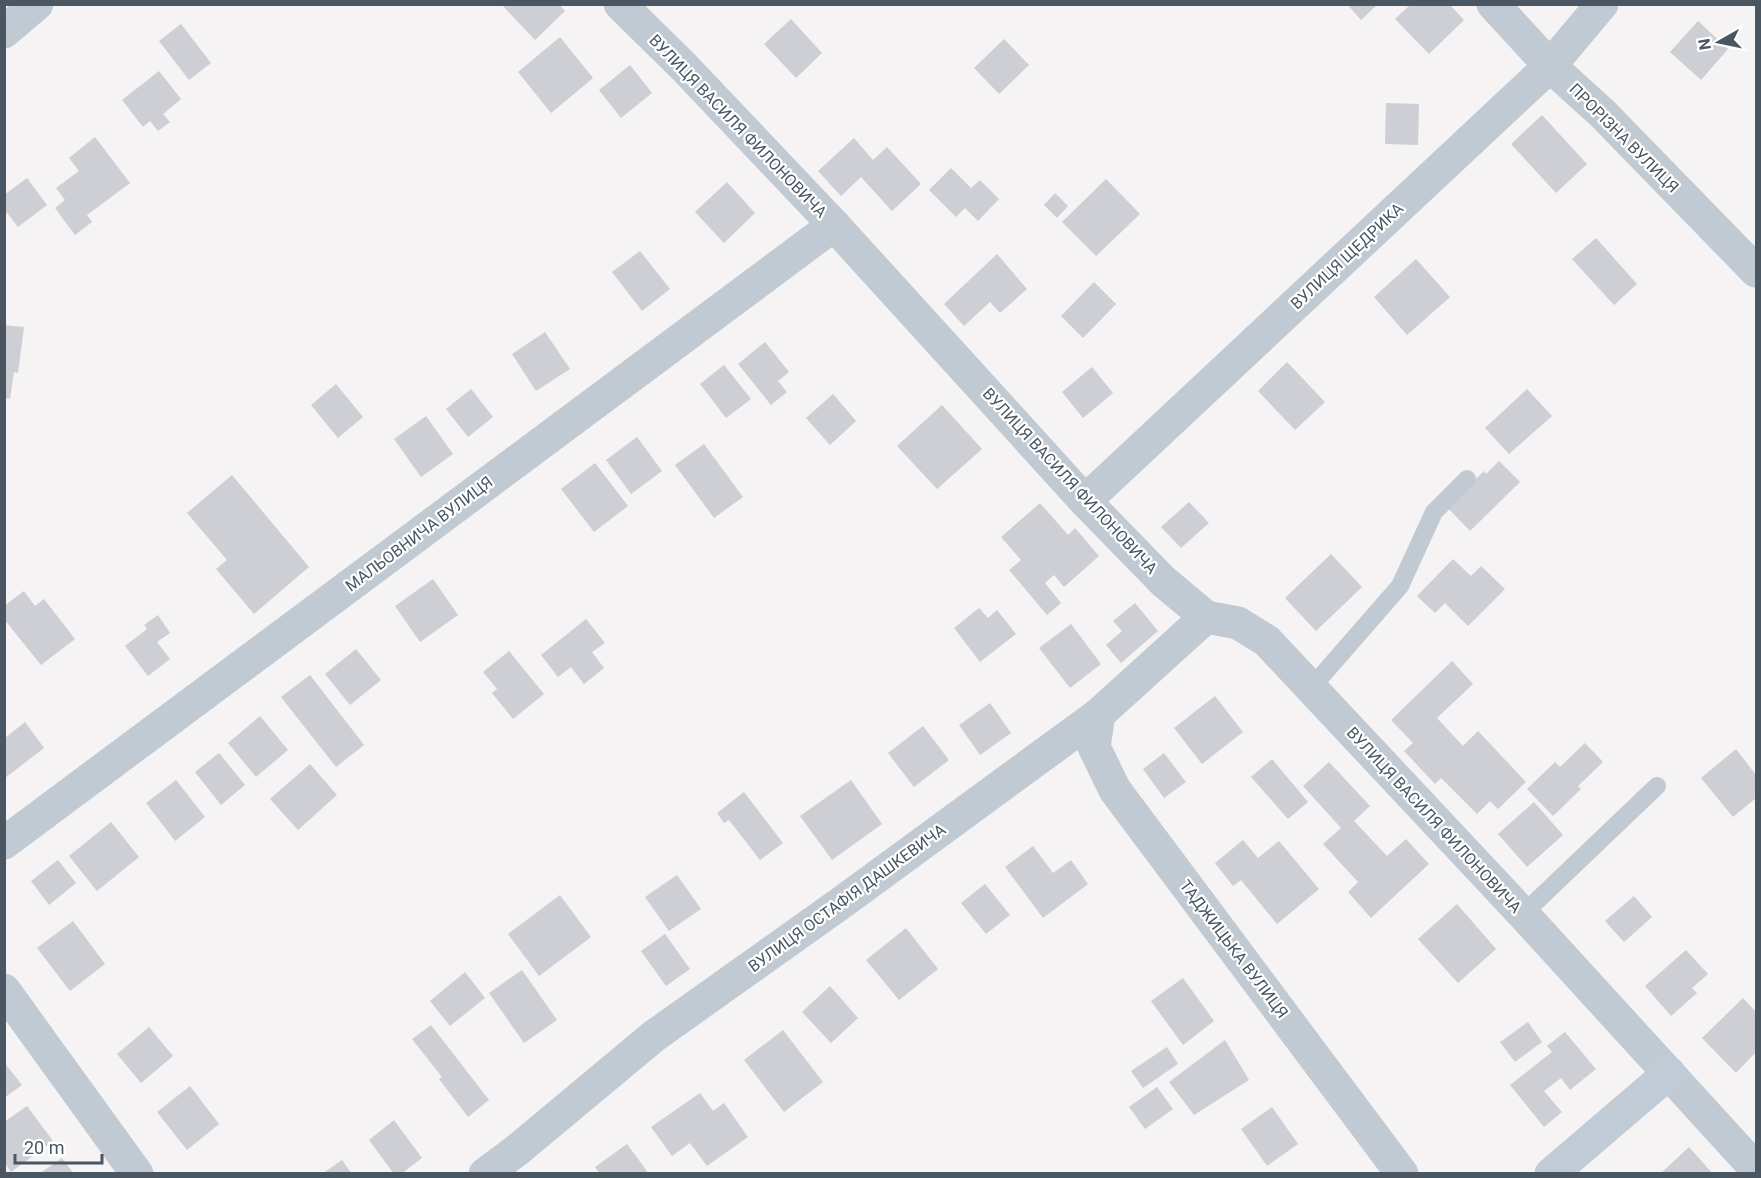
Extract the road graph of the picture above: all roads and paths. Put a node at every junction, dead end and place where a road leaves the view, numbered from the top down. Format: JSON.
{"nodes":[{"id":1,"x":37,"y":4,"type":"edge"},
{"id":2,"x":620,"y":4,"type":"edge"},
{"id":3,"x":1493,"y":4,"type":"edge"},
{"id":4,"x":1602,"y":4,"type":"edge"},
{"id":5,"x":4,"y":32,"type":"edge"},
{"id":6,"x":1550,"y":66,"type":"junction"},
{"id":7,"x":834,"y":225,"type":"junction"},
{"id":8,"x":1756,"y":271,"type":"edge"},
{"id":9,"x":1467,"y":479,"type":"dead end"},
{"id":10,"x":1085,"y":501,"type":"junction"},
{"id":11,"x":1206,"y":617,"type":"junction"},
{"id":12,"x":1311,"y":688,"type":"junction"},
{"id":13,"x":1099,"y":714,"type":"junction"},
{"id":14,"x":1657,"y":786,"type":"dead end"},
{"id":15,"x":4,"y":843,"type":"edge"},
{"id":16,"x":1523,"y":914,"type":"junction"},
{"id":17,"x":4,"y":990,"type":"edge"},
{"id":18,"x":1668,"y":1073,"type":"junction"},
{"id":19,"x":1756,"y":1169,"type":"edge"},
{"id":20,"x":137,"y":1173,"type":"edge"},
{"id":21,"x":485,"y":1173,"type":"edge"},
{"id":22,"x":1402,"y":1173,"type":"edge"},
{"id":23,"x":1551,"y":1173,"type":"edge"}],
"edges":[{"from":1,"to":5,"type":"street"},
{"from":2,"to":7,"type":"street","name":"ВУЛИЦЯ ВАСИЛЯ ФИЛОНОВИЧА"},
{"from":3,"to":6,"type":"street","name":"ПРОРІЗНА ВУЛИЦЯ"},
{"from":4,"to":6,"type":"street","name":"ВУЛИЦЯ ЩЕДРИКА"},
{"from":6,"to":8,"type":"street","name":"ПРОРІЗНА ВУЛИЦЯ"},
{"from":6,"to":10,"type":"street","name":"ВУЛИЦЯ ЩЕДРИКА"},
{"from":7,"to":10,"type":"street","name":"ВУЛИЦЯ ВАСИЛЯ ФИЛОНОВИЧА"},
{"from":7,"to":15,"type":"street","name":"МАЛЬОВНИЧА ВУЛИЦЯ"},
{"from":9,"to":12,"type":"lane"},
{"from":10,"to":11,"type":"street","name":"ВУЛИЦЯ ВАСИЛЯ ФИЛОНОВИЧА"},
{"from":11,"to":12,"type":"street","name":"ВУЛИЦЯ ВАСИЛЯ ФИЛОНОВИЧА"},
{"from":11,"to":13,"type":"street","name":"ВУЛИЦЯ ОСТАФІЯ ДАШКЕВИЧА"},
{"from":12,"to":16,"type":"street","name":"ВУЛИЦЯ ВАСИЛЯ ФИЛОНОВИЧА"},
{"from":13,"to":21,"type":"street","name":"ВУЛИЦЯ ОСТАФІЯ ДАШКЕВИЧА"},
{"from":13,"to":22,"type":"street","name":"ТАДЖИЦЬКА ВУЛИЦЯ"},
{"from":14,"to":16,"type":"lane"},
{"from":16,"to":18,"type":"street","name":"ВУЛИЦЯ ВАСИЛЯ ФИЛОНОВИЧА"},
{"from":17,"to":20,"type":"street"},
{"from":18,"to":19,"type":"street","name":"ВУЛИЦЯ ВАСИЛЯ ФИЛОНОВИЧА"},
{"from":18,"to":23,"type":"street"}]}
